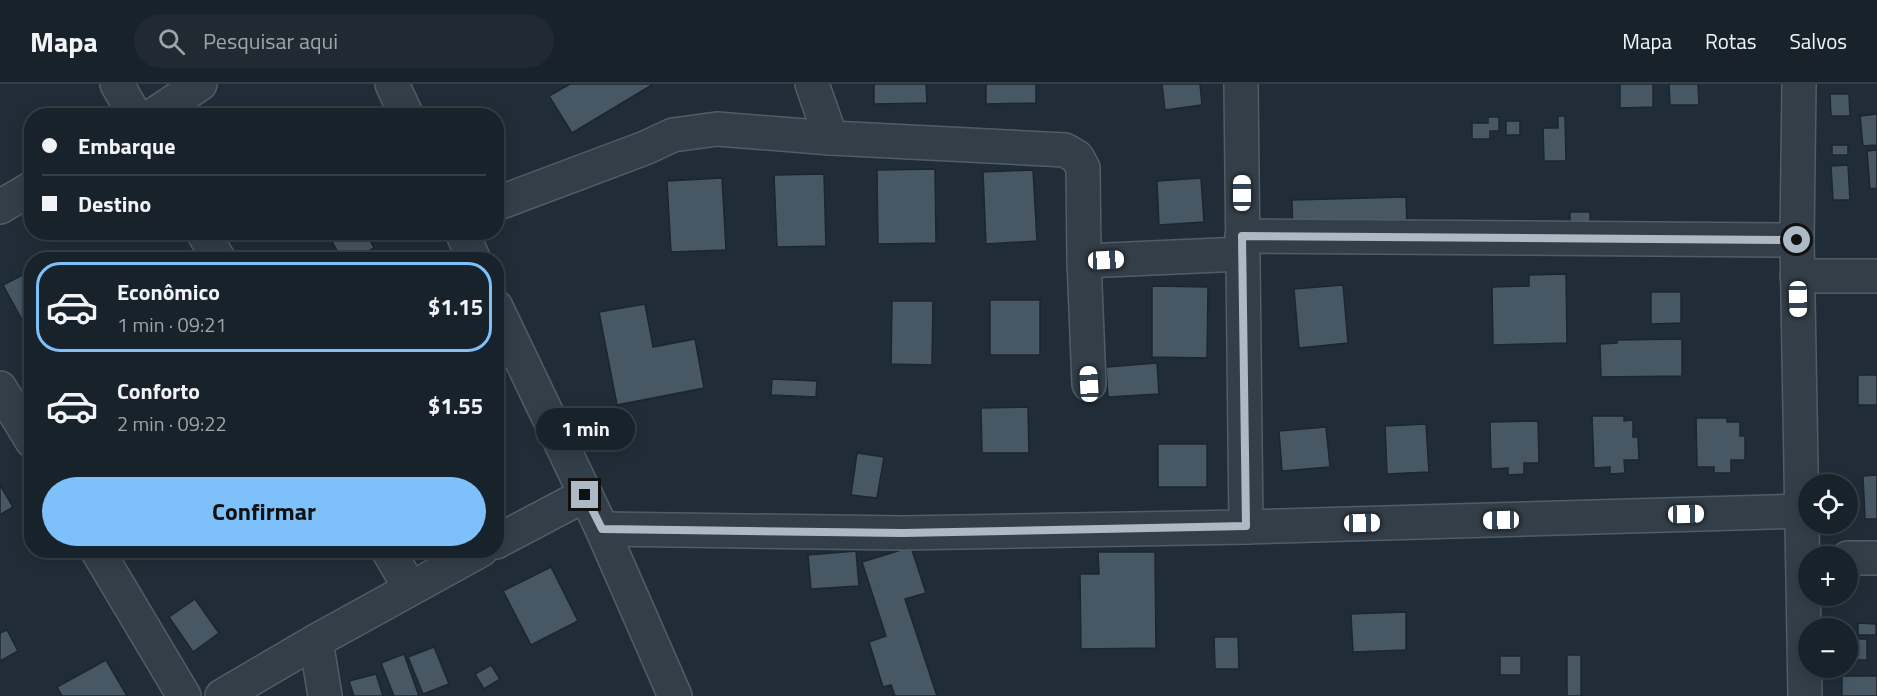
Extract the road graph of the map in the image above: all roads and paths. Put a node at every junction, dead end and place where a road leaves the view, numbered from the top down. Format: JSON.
{"nodes":[{"id":1,"x":117,"y":84,"type":"edge"},
{"id":2,"x":200,"y":84,"type":"edge"},
{"id":3,"x":392,"y":84,"type":"edge"},
{"id":4,"x":812,"y":84,"type":"edge"},
{"id":5,"x":1241,"y":84,"type":"edge"},
{"id":6,"x":1799,"y":84,"type":"edge"},
{"id":7,"x":130,"y":108,"type":"edge"},
{"id":8,"x":164,"y":108,"type":"edge"},
{"id":9,"x":403,"y":108,"type":"edge"},
{"id":10,"x":831,"y":138,"type":"junction"},
{"id":11,"x":24,"y":193,"type":"edge"},
{"id":12,"x":504,"y":201,"type":"edge"},
{"id":13,"x":0,"y":207,"type":"edge"},
{"id":14,"x":1797,"y":240,"type":"junction"},
{"id":15,"x":1242,"y":245,"type":"junction"},
{"id":16,"x":1083,"y":261,"type":"junction"},
{"id":17,"x":1797,"y":276,"type":"junction"},
{"id":18,"x":1877,"y":276,"type":"edge"},
{"id":19,"x":504,"y":324,"type":"edge"},
{"id":20,"x":1089,"y":384,"type":"dead end"},
{"id":21,"x":0,"y":388,"type":"edge"},
{"id":22,"x":24,"y":428,"type":"edge"},
{"id":23,"x":1801,"y":474,"type":"edge"},
{"id":24,"x":585,"y":495,"type":"junction"},
{"id":25,"x":1798,"y":511,"type":"edge"},
{"id":26,"x":1246,"y":526,"type":"junction"},
{"id":27,"x":602,"y":529,"type":"junction"},
{"id":28,"x":504,"y":538,"type":"edge"},
{"id":29,"x":102,"y":558,"type":"edge"},
{"id":30,"x":393,"y":558,"type":"edge"},
{"id":31,"x":466,"y":558,"type":"edge"},
{"id":32,"x":1858,"y":558,"type":"edge"},
{"id":33,"x":1877,"y":558,"type":"edge"},
{"id":34,"x":410,"y":588,"type":"junction"},
{"id":35,"x":1806,"y":606,"type":"edge"},
{"id":36,"x":316,"y":641,"type":"junction"},
{"id":37,"x":184,"y":696,"type":"edge"},
{"id":38,"x":222,"y":696,"type":"edge"},
{"id":39,"x":325,"y":696,"type":"edge"},
{"id":40,"x":675,"y":696,"type":"edge"},
{"id":41,"x":1805,"y":696,"type":"edge"}],
"edges":[{"from":1,"to":7,"type":"street"},
{"from":2,"to":8,"type":"street"},
{"from":3,"to":9,"type":"street"},
{"from":4,"to":10,"type":"street"},
{"from":5,"to":15,"type":"street"},
{"from":6,"to":14,"type":"street"},
{"from":10,"to":12,"type":"street"},
{"from":10,"to":16,"type":"street"},
{"from":11,"to":13,"type":"street"},
{"from":14,"to":15,"type":"street"},
{"from":14,"to":17,"type":"street"},
{"from":15,"to":16,"type":"street"},
{"from":15,"to":26,"type":"street"},
{"from":16,"to":20,"type":"street"},
{"from":17,"to":18,"type":"street"},
{"from":17,"to":23,"type":"street"},
{"from":19,"to":24,"type":"street"},
{"from":21,"to":22,"type":"street"},
{"from":24,"to":27,"type":"street"},
{"from":24,"to":28,"type":"street"},
{"from":25,"to":26,"type":"street"},
{"from":26,"to":27,"type":"street"},
{"from":27,"to":40,"type":"street"},
{"from":29,"to":37,"type":"street"},
{"from":30,"to":34,"type":"street"},
{"from":31,"to":34,"type":"street"},
{"from":32,"to":33,"type":"street"},
{"from":34,"to":36,"type":"street"},
{"from":35,"to":41,"type":"street"},
{"from":36,"to":38,"type":"street"},
{"from":36,"to":39,"type":"street"}]}
